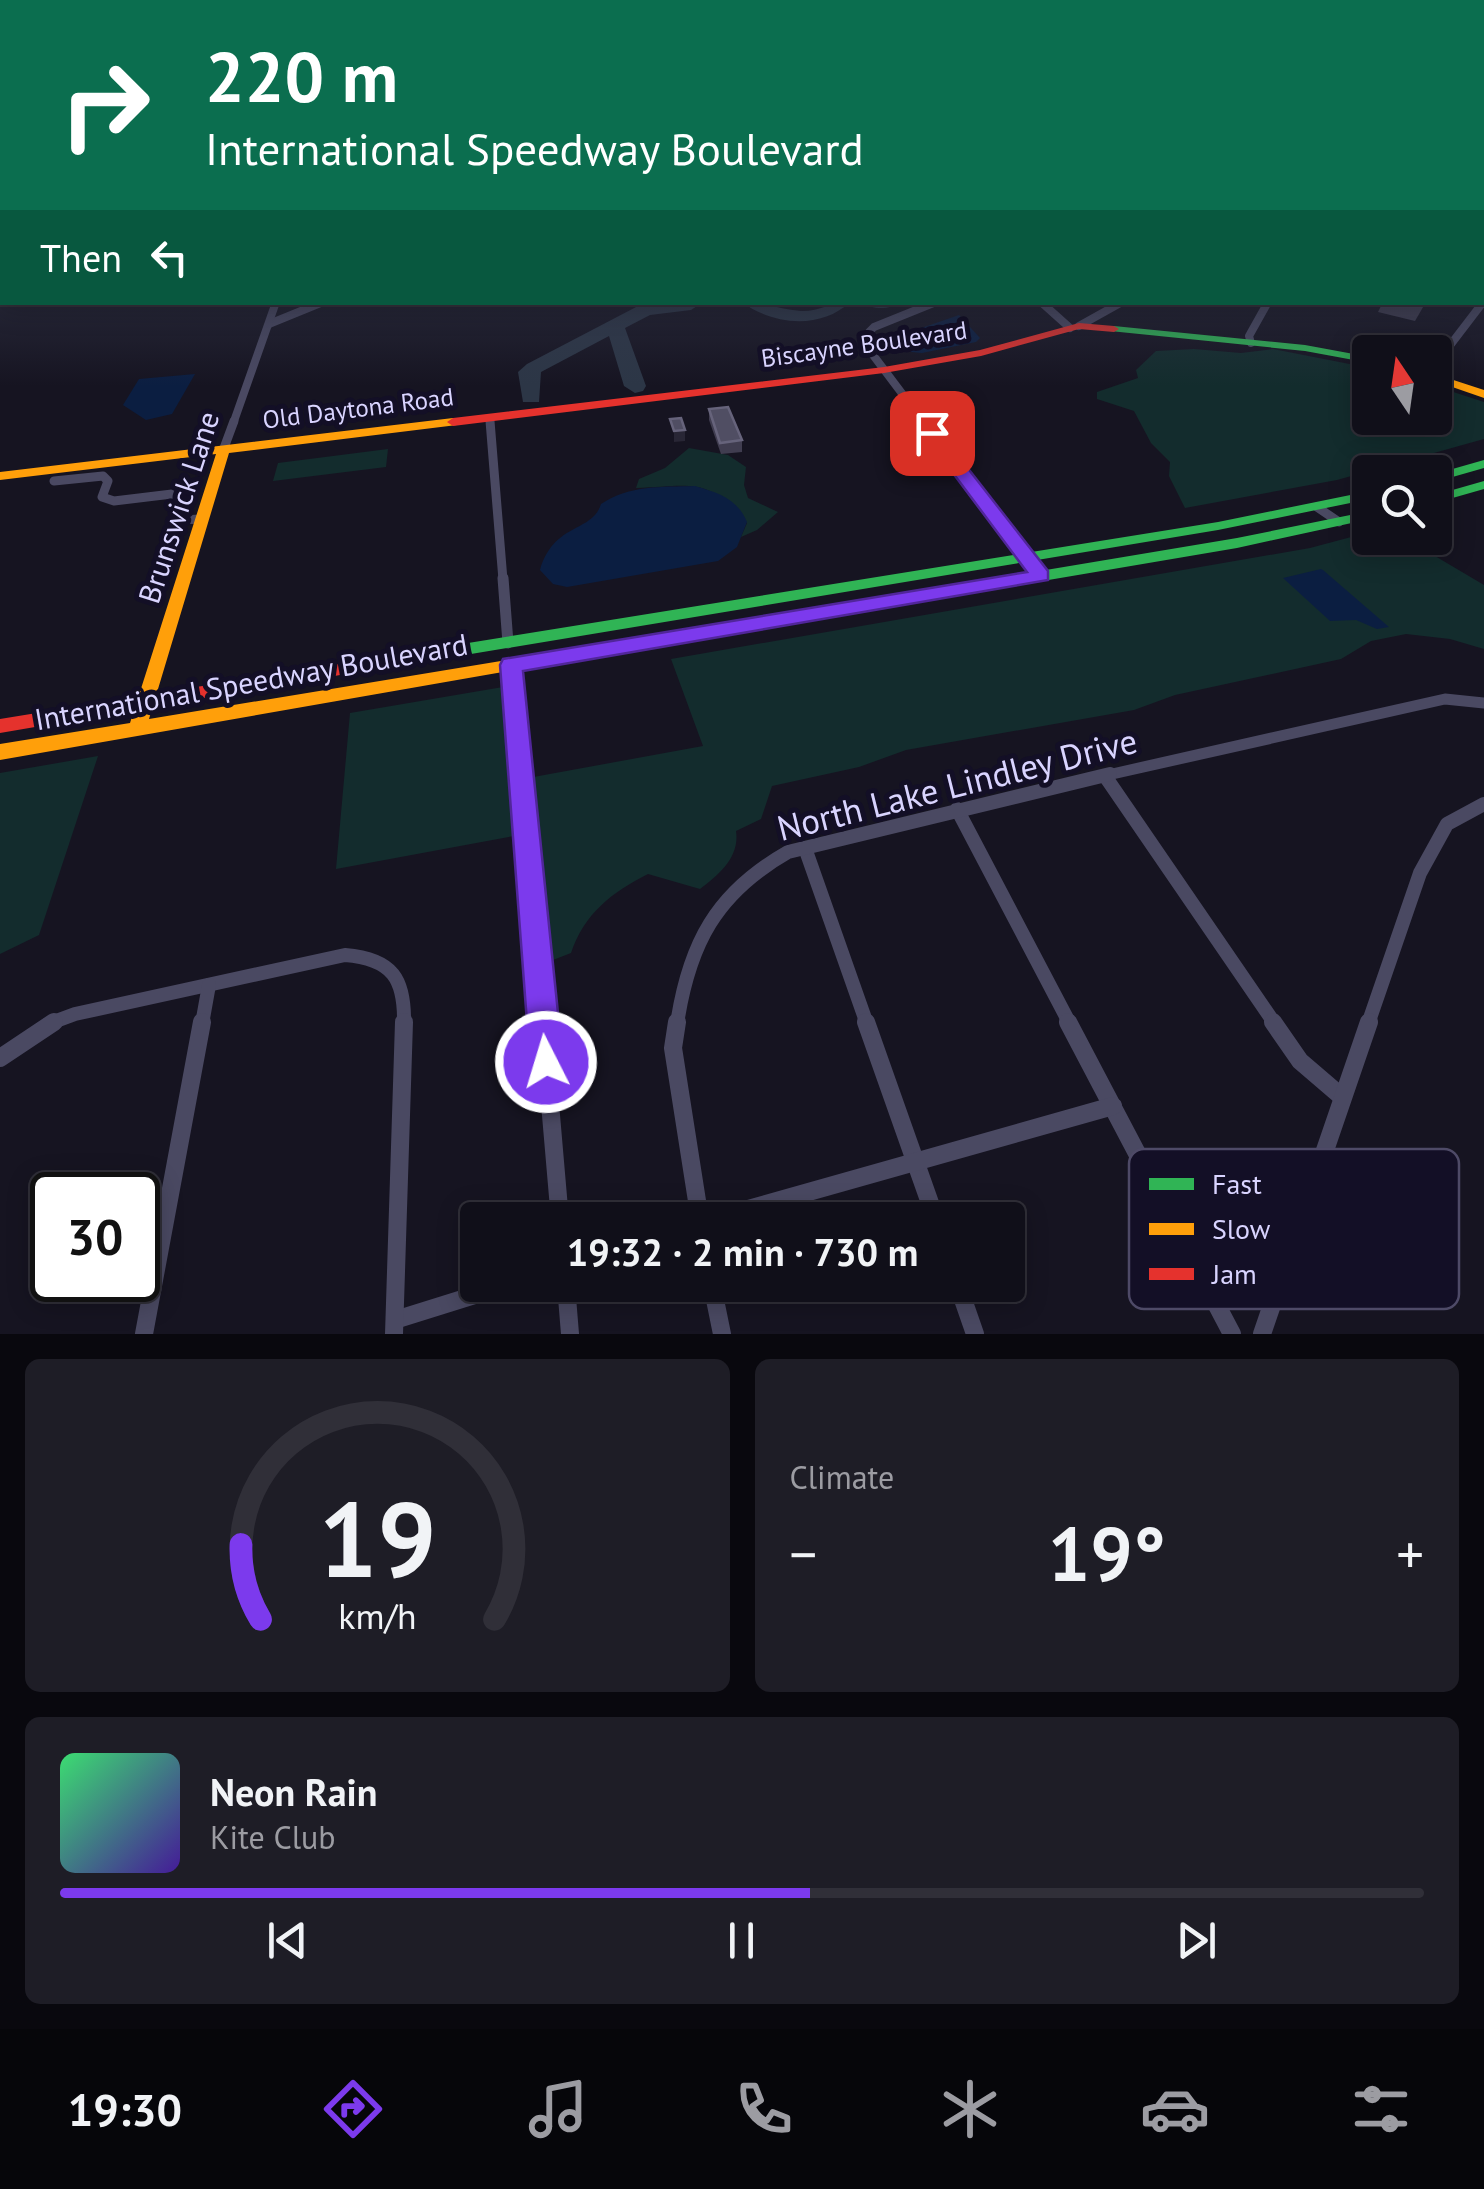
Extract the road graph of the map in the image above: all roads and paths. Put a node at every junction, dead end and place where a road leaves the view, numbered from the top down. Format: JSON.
{"nodes":[{"id":1,"x":275,"y":305,"type":"edge"},
{"id":2,"x":316,"y":305,"type":"edge"},
{"id":3,"x":928,"y":305,"type":"edge"},
{"id":4,"x":1045,"y":305,"type":"edge"},
{"id":5,"x":1116,"y":305,"type":"edge"},
{"id":6,"x":1266,"y":305,"type":"edge"},
{"id":7,"x":1481,"y":305,"type":"edge"},
{"id":8,"x":268,"y":324,"type":"junction"},
{"id":9,"x":1075,"y":327,"type":"junction"},
{"id":10,"x":1251,"y":342,"type":"junction"},
{"id":11,"x":1452,"y":343,"type":"edge"},
{"id":12,"x":1352,"y":357,"type":"edge"},
{"id":13,"x":884,"y":370,"type":"junction"},
{"id":14,"x":1452,"y":383,"type":"edge"},
{"id":15,"x":722,"y":390,"type":"joint"},
{"id":16,"x":1484,"y":394,"type":"edge"},
{"id":17,"x":490,"y":418,"type":"junction"},
{"id":18,"x":224,"y":448,"type":"junction"},
{"id":19,"x":1484,"y":464,"type":"edge"},
{"id":20,"x":1452,"y":473,"type":"edge"},
{"id":21,"x":0,"y":476,"type":"edge"},
{"id":22,"x":54,"y":481,"type":"dead end"},
{"id":23,"x":1484,"y":485,"type":"edge"},
{"id":24,"x":1452,"y":494,"type":"edge"},
{"id":25,"x":1352,"y":499,"type":"edge"},
{"id":26,"x":1317,"y":507,"type":"junction"},
{"id":27,"x":203,"y":519,"type":"junction"},
{"id":28,"x":1352,"y":519,"type":"edge"},
{"id":29,"x":1339,"y":522,"type":"junction"},
{"id":30,"x":1026,"y":557,"type":"junction"},
{"id":31,"x":1041,"y":576,"type":"junction"},
{"id":32,"x":558,"y":635,"type":"junction"},
{"id":33,"x":508,"y":643,"type":"junction"},
{"id":34,"x":511,"y":665,"type":"junction"},
{"id":35,"x":460,"y":674,"type":"junction"},
{"id":36,"x":146,"y":702,"type":"junction"},
{"id":37,"x":1484,"y":703,"type":"edge"},
{"id":38,"x":0,"y":726,"type":"edge"},
{"id":39,"x":136,"y":729,"type":"junction"},
{"id":40,"x":0,"y":752,"type":"edge"},
{"id":41,"x":1106,"y":776,"type":"junction"},
{"id":42,"x":1484,"y":804,"type":"edge"},
{"id":43,"x":957,"y":809,"type":"junction"},
{"id":44,"x":805,"y":848,"type":"junction"},
{"id":45,"x":209,"y":985,"type":"junction"},
{"id":46,"x":0,"y":1058,"type":"edge"},
{"id":47,"x":1342,"y":1097,"type":"junction"},
{"id":48,"x":1113,"y":1106,"type":"junction"},
{"id":49,"x":1135,"y":1149,"type":"edge"},
{"id":50,"x":1324,"y":1149,"type":"edge"},
{"id":51,"x":916,"y":1162,"type":"junction"},
{"id":52,"x":558,"y":1202,"type":"edge"},
{"id":53,"x":697,"y":1202,"type":"edge"},
{"id":54,"x":773,"y":1202,"type":"edge"},
{"id":55,"x":930,"y":1202,"type":"edge"},
{"id":56,"x":462,"y":1302,"type":"edge"},
{"id":57,"x":567,"y":1302,"type":"edge"},
{"id":58,"x":715,"y":1302,"type":"edge"},
{"id":59,"x":964,"y":1302,"type":"edge"},
{"id":60,"x":1219,"y":1309,"type":"edge"},
{"id":61,"x":1270,"y":1309,"type":"edge"},
{"id":62,"x":395,"y":1327,"type":"edge"},
{"id":63,"x":144,"y":1334,"type":"edge"},
{"id":64,"x":570,"y":1334,"type":"edge"},
{"id":65,"x":722,"y":1334,"type":"edge"},
{"id":66,"x":975,"y":1334,"type":"edge"},
{"id":67,"x":1232,"y":1334,"type":"edge"},
{"id":68,"x":1262,"y":1334,"type":"edge"}],
"edges":[{"from":1,"to":8,"type":"street","name":"Brunswick Lane"},
{"from":2,"to":8,"type":"street"},
{"from":3,"to":13,"type":"street"},
{"from":4,"to":9,"type":"street"},
{"from":5,"to":9,"type":"street","name":"Biscayne Boulevard"},
{"from":6,"to":10,"type":"street"},
{"from":7,"to":11,"type":"street"},
{"from":8,"to":18,"type":"street","name":"Brunswick Lane"},
{"from":9,"to":10,"type":"main road"},
{"from":9,"to":13,"type":"main road","name":"Biscayne Boulevard"},
{"from":10,"to":12,"type":"main road"},
{"from":13,"to":15,"type":"main road","name":"Biscayne Boulevard"},
{"from":13,"to":30,"type":"street"},
{"from":14,"to":16,"type":"main road"},
{"from":15,"to":17,"type":"main road","name":"Old Daytona Road"},
{"from":17,"to":18,"type":"main road","name":"Old Daytona Road"},
{"from":17,"to":33,"type":"street"},
{"from":18,"to":21,"type":"main road","name":"Old Daytona Road"},
{"from":18,"to":27,"type":"main road","name":"Brunswick Lane"},
{"from":19,"to":20,"type":"main road"},
{"from":22,"to":27,"type":"street"},
{"from":23,"to":24,"type":"main road"},
{"from":25,"to":26,"type":"main road","name":"International Speedway Boulevard"},
{"from":26,"to":29,"type":"street"},
{"from":26,"to":30,"type":"main road","name":"International Speedway Boulevard"},
{"from":27,"to":36,"type":"main road","name":"Brunswick Lane"},
{"from":28,"to":29,"type":"main road","name":"International Speedway Boulevard"},
{"from":29,"to":31,"type":"main road","name":"International Speedway Boulevard"},
{"from":30,"to":31,"type":"street"},
{"from":30,"to":32,"type":"main road","name":"International Speedway Boulevard"},
{"from":31,"to":34,"type":"main road","name":"International Speedway Boulevard"},
{"from":32,"to":33,"type":"main road","name":"International Speedway Boulevard"},
{"from":32,"to":34,"type":"main road"},
{"from":33,"to":35,"type":"main road"},
{"from":33,"to":36,"type":"main road","name":"International Speedway Boulevard"},
{"from":34,"to":35,"type":"main road","name":"International Speedway Boulevard"},
{"from":34,"to":52,"type":"street"},
{"from":35,"to":39,"type":"main road","name":"International Speedway Boulevard"},
{"from":36,"to":38,"type":"main road","name":"International Speedway Boulevard"},
{"from":36,"to":39,"type":"main road","name":"Brunswick Lane"},
{"from":37,"to":41,"type":"street","name":"North Lake Lindley Drive"},
{"from":39,"to":40,"type":"main road","name":"International Speedway Boulevard"},
{"from":41,"to":43,"type":"street","name":"North Lake Lindley Drive"},
{"from":41,"to":47,"type":"street"},
{"from":42,"to":47,"type":"street"},
{"from":43,"to":44,"type":"street","name":"North Lake Lindley Drive"},
{"from":43,"to":48,"type":"street"},
{"from":44,"to":51,"type":"street"},
{"from":44,"to":53,"type":"street","name":"North Lake Lindley Drive"},
{"from":45,"to":46,"type":"street"},
{"from":45,"to":62,"type":"street"},
{"from":45,"to":63,"type":"street"},
{"from":47,"to":50,"type":"street"},
{"from":48,"to":49,"type":"street"},
{"from":48,"to":51,"type":"street"},
{"from":51,"to":54,"type":"street"},
{"from":51,"to":55,"type":"street"},
{"from":56,"to":62,"type":"street"},
{"from":57,"to":64,"type":"street"},
{"from":58,"to":65,"type":"street"},
{"from":59,"to":66,"type":"street"},
{"from":60,"to":67,"type":"street"},
{"from":61,"to":68,"type":"street"}]}
